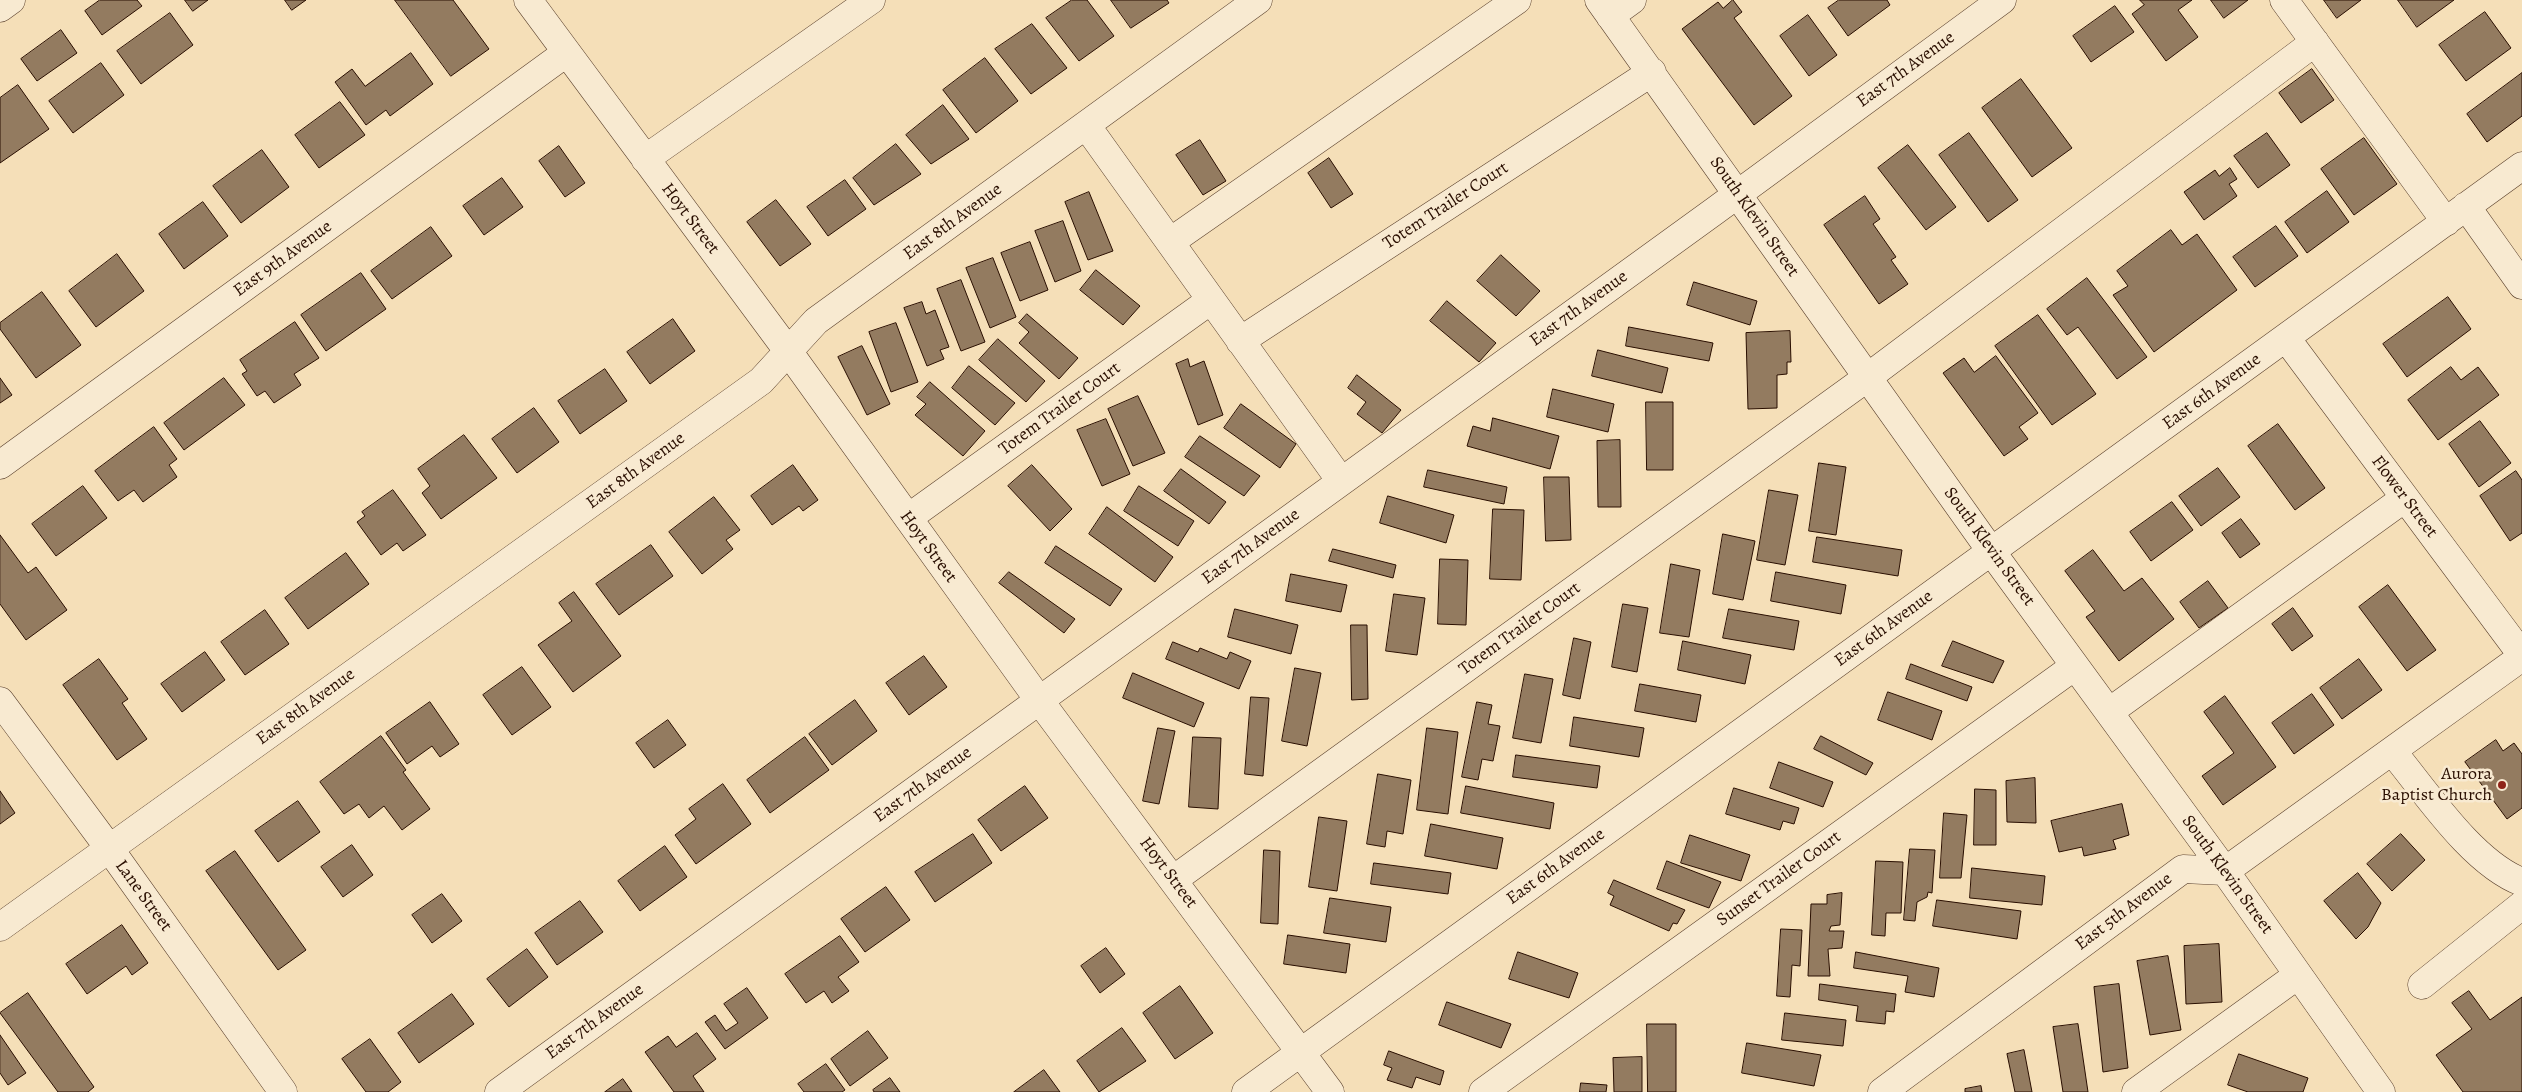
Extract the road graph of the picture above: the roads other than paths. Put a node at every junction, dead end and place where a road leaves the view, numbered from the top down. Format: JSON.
{"nodes":[{"id":1,"x":11,"y":0,"type":"edge"},
{"id":2,"x":528,"y":0,"type":"edge"},
{"id":3,"x":872,"y":0,"type":"edge"},
{"id":4,"x":1258,"y":0,"type":"edge"},
{"id":5,"x":1517,"y":0,"type":"edge"},
{"id":6,"x":2002,"y":0,"type":"edge"},
{"id":7,"x":2284,"y":0,"type":"edge"},
{"id":8,"x":1614,"y":5,"type":"edge"},
{"id":9,"x":0,"y":8,"type":"edge"},
{"id":10,"x":2315,"y":42,"type":"junction"},
{"id":11,"x":566,"y":53,"type":"junction"},
{"id":12,"x":1652,"y":72,"type":"junction"},
{"id":13,"x":1086,"y":125,"type":"junction"},
{"id":14,"x":645,"y":159,"type":"junction"},
{"id":15,"x":2522,"y":166,"type":"edge"},
{"id":16,"x":1738,"y":194,"type":"junction"},
{"id":17,"x":2456,"y":214,"type":"junction"},
{"id":18,"x":1170,"y":242,"type":"junction"},
{"id":19,"x":2522,"y":285,"type":"edge"},
{"id":20,"x":1212,"y":300,"type":"junction"},
{"id":21,"x":2286,"y":338,"type":"junction"},
{"id":22,"x":1240,"y":341,"type":"junction"},
{"id":23,"x":788,"y":351,"type":"junction"},
{"id":24,"x":1868,"y":377,"type":"junction"},
{"id":25,"x":0,"y":465,"type":"edge"},
{"id":26,"x":1341,"y":482,"type":"junction"},
{"id":27,"x":2405,"y":498,"type":"junction"},
{"id":28,"x":908,"y":518,"type":"junction"},
{"id":29,"x":1991,"y":551,"type":"junction"},
{"id":30,"x":2522,"y":656,"type":"edge"},
{"id":31,"x":2075,"y":666,"type":"junction"},
{"id":32,"x":1039,"y":700,"type":"junction"},
{"id":33,"x":0,"y":701,"type":"edge"},
{"id":34,"x":2109,"y":712,"type":"junction"},
{"id":35,"x":2392,"y":751,"type":"junction"},
{"id":36,"x":109,"y":848,"type":"junction"},
{"id":37,"x":2225,"y":871,"type":"junction"},
{"id":38,"x":1173,"y":880,"type":"junction"},
{"id":39,"x":2522,"y":882,"type":"edge"},
{"id":40,"x":2522,"y":905,"type":"edge"},
{"id":41,"x":0,"y":927,"type":"edge"},
{"id":42,"x":2298,"y":975,"type":"junction"},
{"id":43,"x":2422,"y":985,"type":"dead end"},
{"id":44,"x":1301,"y":1052,"type":"junction"},
{"id":45,"x":283,"y":1092,"type":"edge"},
{"id":46,"x":498,"y":1092,"type":"edge"},
{"id":47,"x":1246,"y":1092,"type":"edge"},
{"id":48,"x":1330,"y":1092,"type":"edge"},
{"id":49,"x":1483,"y":1092,"type":"edge"},
{"id":50,"x":1882,"y":1092,"type":"edge"},
{"id":51,"x":2136,"y":1092,"type":"edge"},
{"id":52,"x":2380,"y":1092,"type":"edge"}],
"edges":[{"from":1,"to":9,"type":"street"},
{"from":2,"to":11,"type":"street","name":"Hoyt Street"},
{"from":3,"to":14,"type":"street"},
{"from":4,"to":13,"type":"street","name":"East 8th Avenue"},
{"from":5,"to":18,"type":"street"},
{"from":6,"to":16,"type":"street","name":"East 7th Avenue"},
{"from":7,"to":10,"type":"street"},
{"from":8,"to":12,"type":"street","name":"South Klevin Street"},
{"from":10,"to":17,"type":"street"},
{"from":10,"to":24,"type":"street","name":"Totem Trailer Court"},
{"from":11,"to":14,"type":"street","name":"Hoyt Street"},
{"from":11,"to":25,"type":"street","name":"East 9th Avenue"},
{"from":12,"to":16,"type":"street","name":"South Klevin Street"},
{"from":12,"to":22,"type":"street","name":"Totem Trailer Court"},
{"from":13,"to":18,"type":"street"},
{"from":13,"to":23,"type":"street","name":"East 8th Avenue"},
{"from":14,"to":23,"type":"street","name":"Hoyt Street"},
{"from":15,"to":17,"type":"street","name":"East 6th Avenue"},
{"from":16,"to":24,"type":"street","name":"South Klevin Street"},
{"from":16,"to":26,"type":"street","name":"East 7th Avenue"},
{"from":17,"to":19,"type":"street"},
{"from":17,"to":21,"type":"street","name":"East 6th Avenue"},
{"from":18,"to":20,"type":"street"},
{"from":20,"to":22,"type":"street"},
{"from":20,"to":28,"type":"street","name":"Totem Trailer Court"},
{"from":21,"to":27,"type":"street","name":"Flower Street"},
{"from":21,"to":29,"type":"street","name":"East 6th Avenue"},
{"from":22,"to":26,"type":"street"},
{"from":23,"to":28,"type":"street","name":"Hoyt Street"},
{"from":23,"to":36,"type":"street","name":"East 8th Avenue"},
{"from":24,"to":29,"type":"street","name":"South Klevin Street"},
{"from":24,"to":38,"type":"street","name":"Totem Trailer Court"},
{"from":26,"to":32,"type":"street","name":"East 7th Avenue"},
{"from":27,"to":30,"type":"street","name":"Flower Street"},
{"from":27,"to":34,"type":"street"},
{"from":28,"to":32,"type":"street","name":"Hoyt Street"},
{"from":29,"to":31,"type":"street","name":"South Klevin Street"},
{"from":29,"to":44,"type":"street","name":"East 6th Avenue"},
{"from":30,"to":35,"type":"street"},
{"from":31,"to":34,"type":"street","name":"South Klevin Street"},
{"from":31,"to":49,"type":"street","name":"Sunset Trailer Court"},
{"from":32,"to":38,"type":"street","name":"Hoyt Street"},
{"from":32,"to":46,"type":"street","name":"East 7th Avenue"},
{"from":33,"to":36,"type":"street","name":"Lane Street"},
{"from":34,"to":37,"type":"street","name":"South Klevin Street"},
{"from":35,"to":37,"type":"street"},
{"from":35,"to":39,"type":"street"},
{"from":36,"to":41,"type":"street","name":"East 8th Avenue"},
{"from":36,"to":45,"type":"street","name":"Lane Street"},
{"from":37,"to":42,"type":"street","name":"South Klevin Street"},
{"from":37,"to":50,"type":"street","name":"East 5th Avenue"},
{"from":38,"to":44,"type":"street","name":"Hoyt Street"},
{"from":40,"to":43,"type":"street"},
{"from":42,"to":51,"type":"street"},
{"from":42,"to":52,"type":"street","name":"South Klevin Street"},
{"from":44,"to":47,"type":"street","name":"East 6th Avenue"},
{"from":44,"to":48,"type":"street","name":"Hoyt Street"}]}
